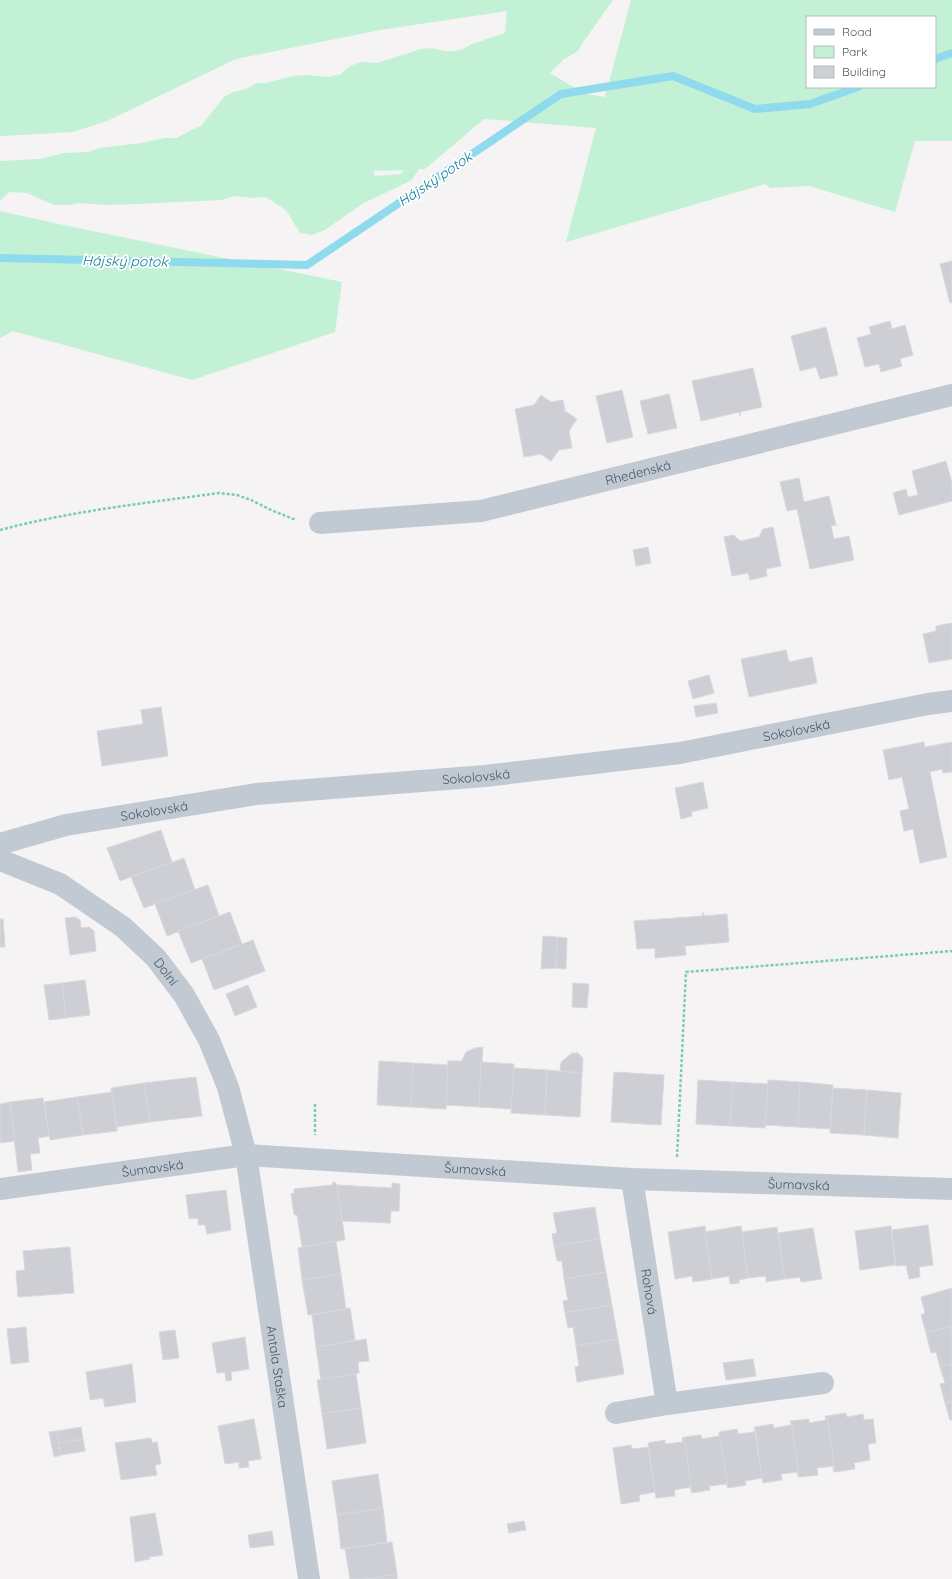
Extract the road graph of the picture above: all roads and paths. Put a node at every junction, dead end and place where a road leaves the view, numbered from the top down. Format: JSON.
{"nodes":[{"id":1,"x":952,"y":395,"type":"edge"},
{"id":2,"x":320,"y":523,"type":"joint"},
{"id":3,"x":0,"y":530,"type":"edge"},
{"id":4,"x":952,"y":701,"type":"edge"},
{"id":5,"x":0,"y":844,"type":"edge"},
{"id":6,"x":0,"y":860,"type":"edge"},
{"id":7,"x":952,"y":951,"type":"edge"},
{"id":8,"x":315,"y":1104,"type":"dead end"},
{"id":9,"x":246,"y":1155,"type":"junction"},
{"id":10,"x":315,"y":1159,"type":"junction"},
{"id":11,"x":632,"y":1179,"type":"junction"},
{"id":12,"x":676,"y":1181,"type":"junction"},
{"id":13,"x":0,"y":1189,"type":"edge"},
{"id":14,"x":952,"y":1189,"type":"edge"},
{"id":15,"x":823,"y":1383,"type":"dead end"},
{"id":16,"x":667,"y":1404,"type":"junction"},
{"id":17,"x":616,"y":1413,"type":"dead end"},
{"id":18,"x":309,"y":1579,"type":"edge"}],
"edges":[{"from":1,"to":2,"type":"street","name":"Rhedenská"},
{"from":2,"to":3,"type":"path"},
{"from":4,"to":5,"type":"street","name":"Sokolovská"},
{"from":6,"to":9,"type":"street","name":"Dolní"},
{"from":7,"to":12,"type":"path"},
{"from":8,"to":10,"type":"path"},
{"from":9,"to":10,"type":"street","name":"Šumavská"},
{"from":9,"to":13,"type":"street","name":"Šumavská"},
{"from":9,"to":18,"type":"street","name":"Antala Staška"},
{"from":10,"to":11,"type":"street","name":"Šumavská"},
{"from":11,"to":12,"type":"street","name":"Šumavská"},
{"from":11,"to":16,"type":"street","name":"Rohová"},
{"from":12,"to":14,"type":"street","name":"Šumavská"},
{"from":15,"to":16,"type":"street"},
{"from":16,"to":17,"type":"street"}]}
